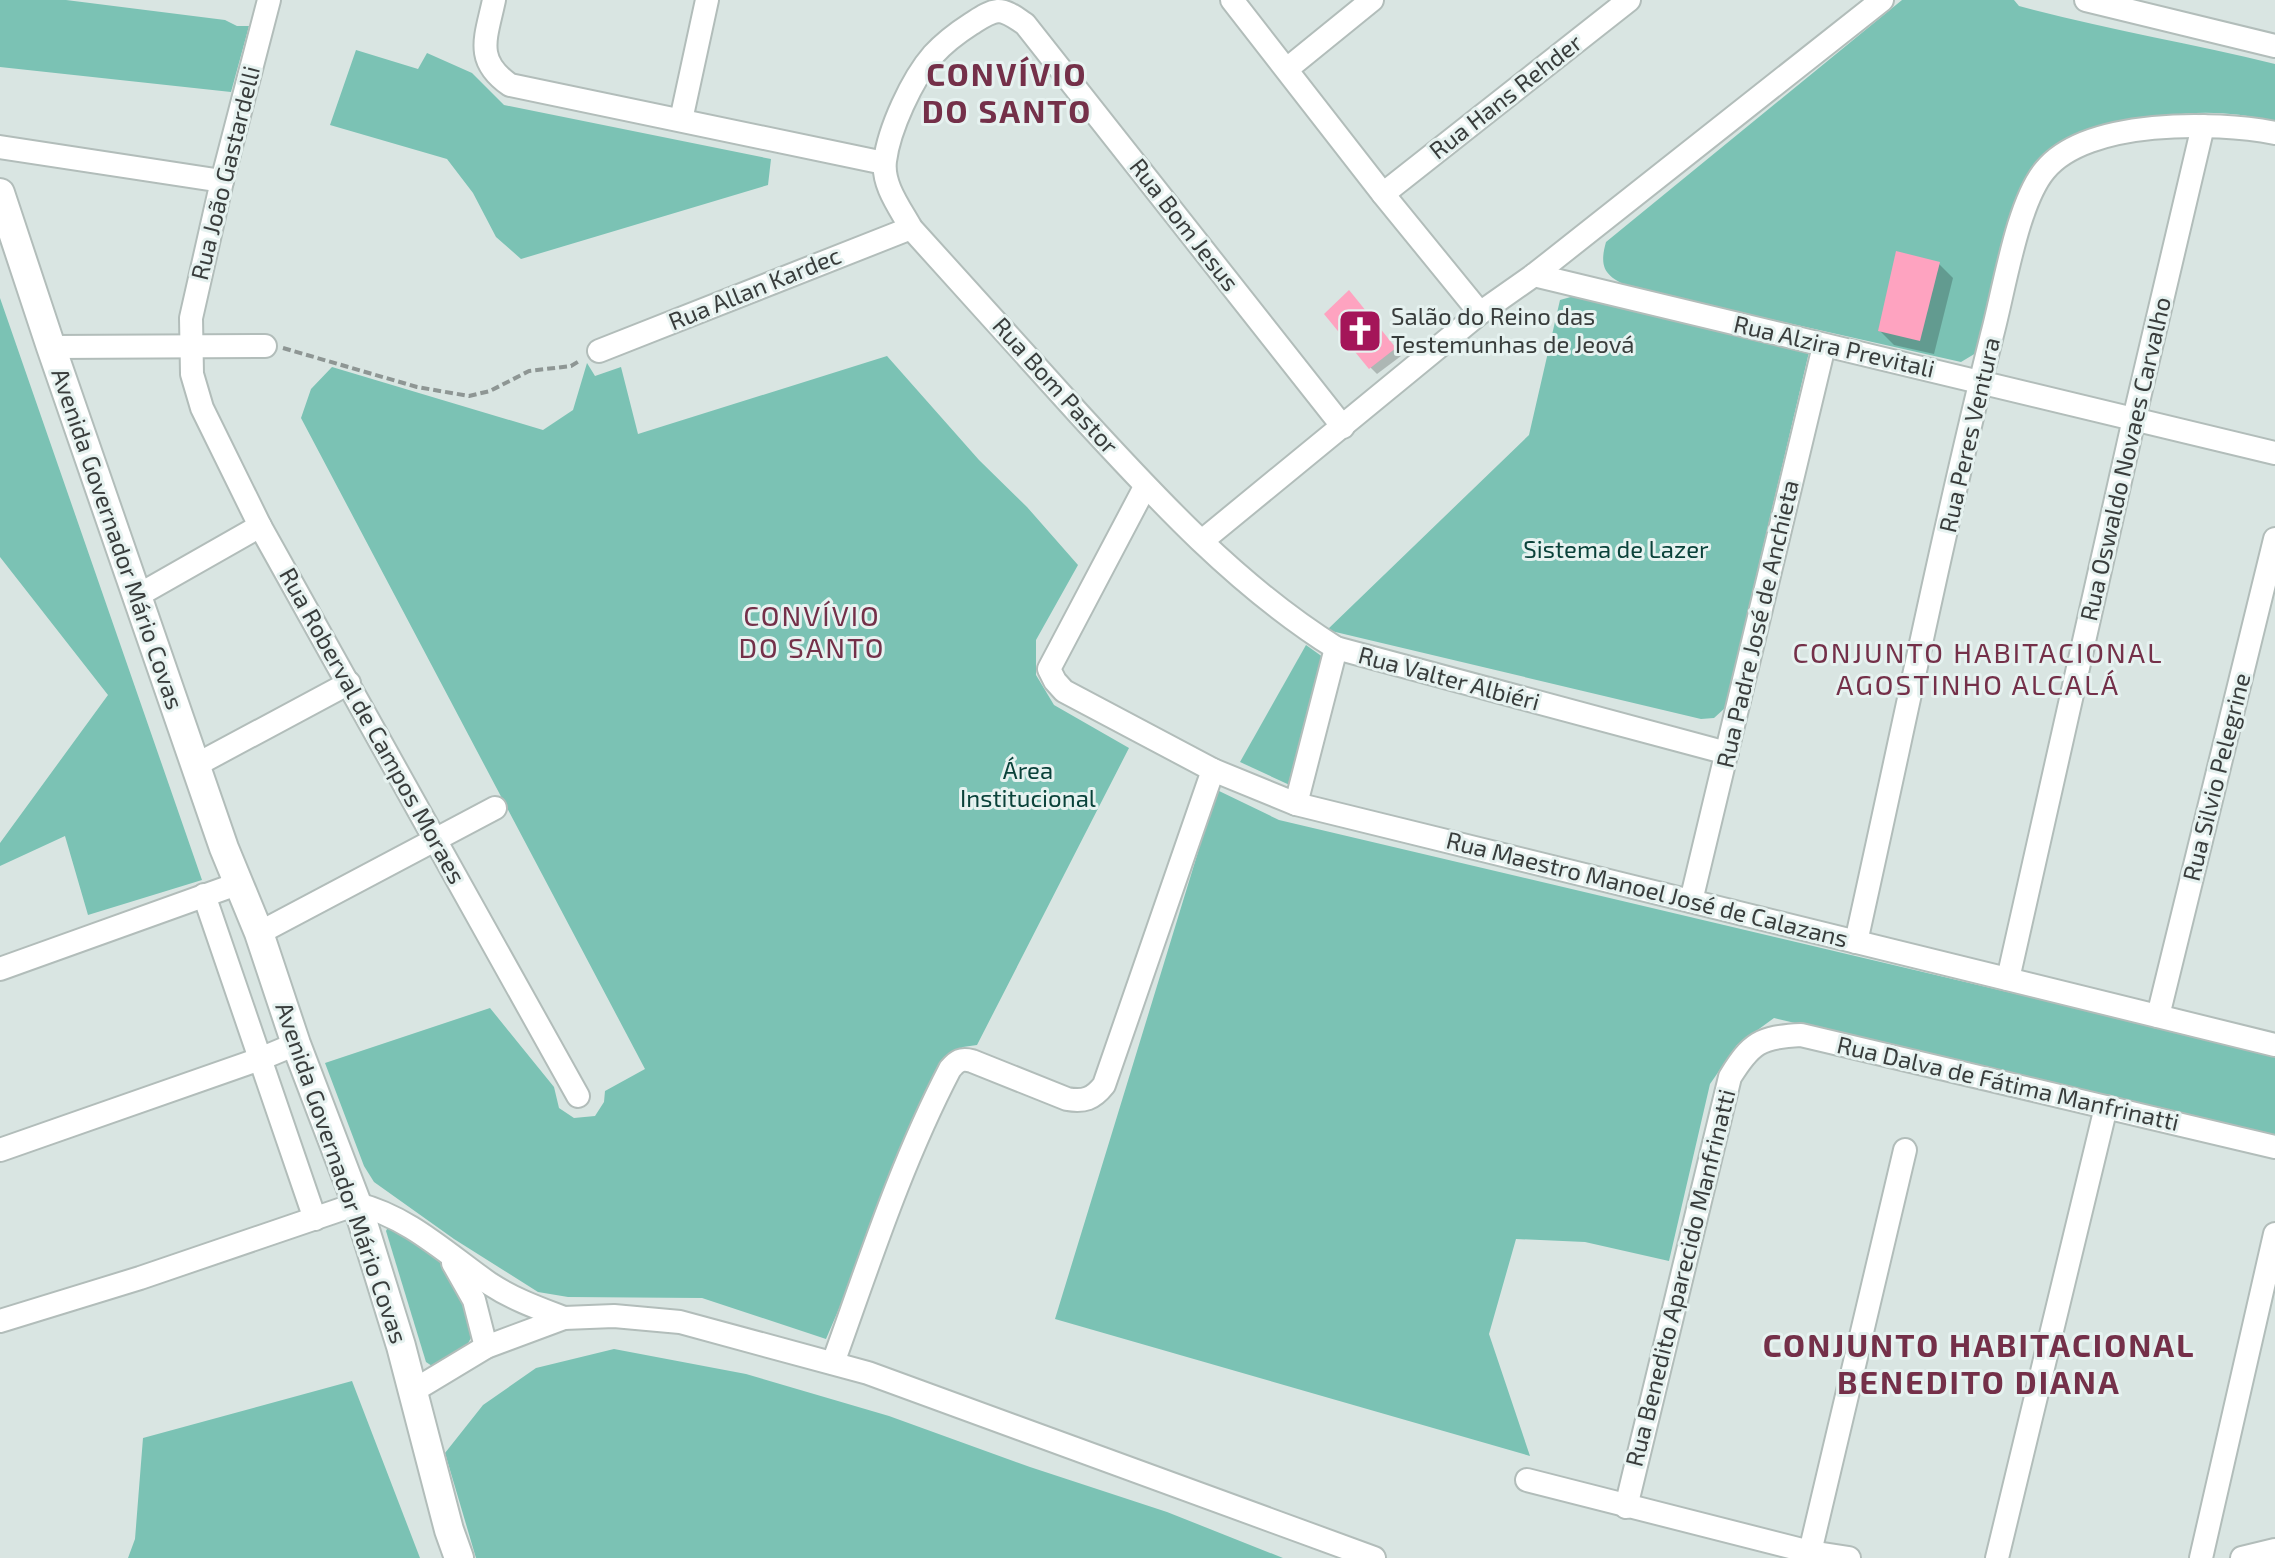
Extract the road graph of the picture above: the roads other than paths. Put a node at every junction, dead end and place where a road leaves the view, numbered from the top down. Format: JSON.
{"nodes":[{"id":1,"x":269,"y":0,"type":"edge"},
{"id":2,"x":494,"y":0,"type":"edge"},
{"id":3,"x":707,"y":0,"type":"edge"},
{"id":4,"x":1232,"y":0,"type":"edge"},
{"id":5,"x":1372,"y":0,"type":"edge"},
{"id":6,"x":1629,"y":0,"type":"edge"},
{"id":7,"x":1882,"y":0,"type":"edge"},
{"id":8,"x":2086,"y":0,"type":"edge"},
{"id":9,"x":2275,"y":46,"type":"edge"},
{"id":10,"x":1287,"y":69,"type":"junction"},
{"id":11,"x":681,"y":120,"type":"junction"},
{"id":12,"x":2203,"y":126,"type":"junction"},
{"id":13,"x":2275,"y":133,"type":"edge"},
{"id":14,"x":0,"y":147,"type":"edge"},
{"id":15,"x":884,"y":163,"type":"junction"},
{"id":16,"x":222,"y":181,"type":"junction"},
{"id":17,"x":0,"y":193,"type":"edge"},
{"id":18,"x":1383,"y":194,"type":"junction"},
{"id":19,"x":911,"y":228,"type":"junction"},
{"id":20,"x":1534,"y":275,"type":"junction"},
{"id":21,"x":1480,"y":313,"type":"junction"},
{"id":22,"x":191,"y":346,"type":"junction"},
{"id":23,"x":265,"y":346,"type":"road end"},
{"id":24,"x":1824,"y":346,"type":"junction"},
{"id":25,"x":51,"y":347,"type":"junction"},
{"id":26,"x":599,"y":351,"type":"road end"},
{"id":27,"x":1981,"y":382,"type":"junction"},
{"id":28,"x":2134,"y":419,"type":"junction"},
{"id":29,"x":1343,"y":427,"type":"junction"},
{"id":30,"x":2275,"y":453,"type":"edge"},
{"id":31,"x":1145,"y":487,"type":"junction"},
{"id":32,"x":260,"y":526,"type":"junction"},
{"id":33,"x":2275,"y":539,"type":"edge"},
{"id":34,"x":1202,"y":541,"type":"junction"},
{"id":35,"x":137,"y":596,"type":"junction"},
{"id":36,"x":1336,"y":648,"type":"junction"},
{"id":37,"x":349,"y":683,"type":"junction"},
{"id":38,"x":1727,"y":753,"type":"junction"},
{"id":39,"x":196,"y":765,"type":"junction"},
{"id":40,"x":1213,"y":770,"type":"junction"},
{"id":41,"x":1296,"y":804,"type":"junction"},
{"id":42,"x":495,"y":808,"type":"dead end"},
{"id":43,"x":435,"y":838,"type":"junction"},
{"id":44,"x":237,"y":884,"type":"junction"},
{"id":45,"x":204,"y":895,"type":"junction"},
{"id":46,"x":1691,"y":901,"type":"junction"},
{"id":47,"x":259,"y":933,"type":"junction"},
{"id":48,"x":1856,"y":942,"type":"junction"},
{"id":49,"x":0,"y":969,"type":"edge"},
{"id":50,"x":2008,"y":979,"type":"junction"},
{"id":51,"x":2158,"y":1016,"type":"junction"},
{"id":52,"x":296,"y":1044,"type":"junction"},
{"id":53,"x":2275,"y":1045,"type":"edge"},
{"id":54,"x":1745,"y":1053,"type":"joint"},
{"id":55,"x":260,"y":1059,"type":"junction"},
{"id":56,"x":578,"y":1096,"type":"dead end"},
{"id":57,"x":2106,"y":1107,"type":"junction"},
{"id":58,"x":2275,"y":1147,"type":"edge"},
{"id":59,"x":0,"y":1150,"type":"edge"},
{"id":60,"x":1905,"y":1150,"type":"dead end"},
{"id":61,"x":357,"y":1204,"type":"junction"},
{"id":62,"x":315,"y":1219,"type":"junction"},
{"id":63,"x":2275,"y":1234,"type":"edge"},
{"id":64,"x":445,"y":1251,"type":"junction"},
{"id":65,"x":564,"y":1318,"type":"junction"},
{"id":66,"x":0,"y":1321,"type":"edge"},
{"id":67,"x":486,"y":1347,"type":"junction"},
{"id":68,"x":833,"y":1363,"type":"junction"},
{"id":69,"x":413,"y":1391,"type":"junction"},
{"id":70,"x":1527,"y":1480,"type":"dead end"},
{"id":71,"x":1626,"y":1507,"type":"junction"},
{"id":72,"x":2275,"y":1550,"type":"edge"},
{"id":73,"x":1810,"y":1552,"type":"junction"},
{"id":74,"x":459,"y":1558,"type":"edge"},
{"id":75,"x":1374,"y":1558,"type":"edge"},
{"id":76,"x":1849,"y":1558,"type":"edge"},
{"id":77,"x":1997,"y":1558,"type":"edge"},
{"id":78,"x":2201,"y":1558,"type":"edge"},
{"id":79,"x":2242,"y":1558,"type":"edge"}],
"edges":[{"from":1,"to":16,"type":"street","name":"Rua João Gastardelli"},
{"from":2,"to":11,"type":"street"},
{"from":3,"to":11,"type":"street"},
{"from":4,"to":10,"type":"street"},
{"from":5,"to":10,"type":"street"},
{"from":6,"to":18,"type":"street","name":"Rua Hans Rehder"},
{"from":7,"to":20,"type":"street"},
{"from":8,"to":9,"type":"street"},
{"from":10,"to":18,"type":"street"},
{"from":11,"to":15,"type":"street"},
{"from":12,"to":13,"type":"street","name":"Rua Peres Ventura"},
{"from":12,"to":27,"type":"street","name":"Rua Peres Ventura"},
{"from":12,"to":28,"type":"street","name":"Rua Oswaldo Novaes Carvalho"},
{"from":14,"to":16,"type":"street"},
{"from":15,"to":19,"type":"street","name":"Rua Bom Pastor"},
{"from":15,"to":29,"type":"street","name":"Rua Bom Jesus"},
{"from":16,"to":22,"type":"street","name":"Rua João Gastardelli"},
{"from":17,"to":25,"type":"main road","name":"Avenida Governador Mário Covas"},
{"from":18,"to":21,"type":"street"},
{"from":19,"to":26,"type":"street","name":"Rua Allan Kardec"},
{"from":19,"to":31,"type":"street","name":"Rua Bom Pastor"},
{"from":20,"to":21,"type":"street"},
{"from":20,"to":24,"type":"street","name":"Rua Alzira Previtali"},
{"from":21,"to":29,"type":"street"},
{"from":22,"to":23,"type":"street"},
{"from":22,"to":25,"type":"street"},
{"from":22,"to":32,"type":"street","name":"Rua Roberval de Campos Moraes"},
{"from":24,"to":27,"type":"street","name":"Rua Alzira Previtali"},
{"from":24,"to":38,"type":"street","name":"Rua Padre José de Anchieta"},
{"from":25,"to":35,"type":"main road","name":"Avenida Governador Mário Covas"},
{"from":27,"to":28,"type":"street","name":"Rua Alzira Previtali"},
{"from":27,"to":48,"type":"street","name":"Rua Peres Ventura"},
{"from":28,"to":30,"type":"street","name":"Rua Alzira Previtali"},
{"from":28,"to":50,"type":"street","name":"Rua Oswaldo Novaes Carvalho"},
{"from":29,"to":34,"type":"street"},
{"from":31,"to":34,"type":"street","name":"Rua Bom Pastor"},
{"from":31,"to":40,"type":"street","name":"Rua Maestro Manoel José de Calazans"},
{"from":32,"to":35,"type":"street"},
{"from":32,"to":37,"type":"street","name":"Rua Roberval de Campos Moraes"},
{"from":33,"to":51,"type":"street","name":"Rua Silvio Pelegrine"},
{"from":34,"to":36,"type":"street","name":"Rua Valter Albiéri"},
{"from":35,"to":39,"type":"main road","name":"Avenida Governador Mário Covas"},
{"from":36,"to":38,"type":"street","name":"Rua Valter Albiéri"},
{"from":36,"to":41,"type":"street"},
{"from":37,"to":39,"type":"street"},
{"from":37,"to":43,"type":"street","name":"Rua Roberval de Campos Moraes"},
{"from":38,"to":46,"type":"street","name":"Rua Padre José de Anchieta"},
{"from":39,"to":44,"type":"main road","name":"Avenida Governador Mário Covas"},
{"from":40,"to":41,"type":"street","name":"Rua Maestro Manoel José de Calazans"},
{"from":40,"to":68,"type":"street"},
{"from":41,"to":46,"type":"street","name":"Rua Maestro Manoel José de Calazans"},
{"from":42,"to":43,"type":"street"},
{"from":43,"to":47,"type":"street"},
{"from":43,"to":56,"type":"street","name":"Rua Roberval de Campos Moraes"},
{"from":44,"to":45,"type":"street"},
{"from":44,"to":47,"type":"main road","name":"Avenida Governador Mário Covas"},
{"from":45,"to":49,"type":"street"},
{"from":45,"to":55,"type":"street"},
{"from":46,"to":48,"type":"street","name":"Rua Maestro Manoel José de Calazans"},
{"from":47,"to":52,"type":"main road","name":"Avenida Governador Mário Covas"},
{"from":48,"to":50,"type":"street","name":"Rua Maestro Manoel José de Calazans"},
{"from":50,"to":51,"type":"street","name":"Rua Maestro Manoel José de Calazans"},
{"from":51,"to":53,"type":"street","name":"Rua Maestro Manoel José de Calazans"},
{"from":52,"to":55,"type":"street"},
{"from":52,"to":61,"type":"main road","name":"Avenida Governador Mário Covas"},
{"from":54,"to":57,"type":"street","name":"Rua Dalva de Fátima Manfrinatti"},
{"from":54,"to":71,"type":"street","name":"Rua Benedito Aparecido Manfrinatti"},
{"from":55,"to":59,"type":"street"},
{"from":55,"to":62,"type":"street"},
{"from":57,"to":58,"type":"street","name":"Rua Dalva de Fátima Manfrinatti"},
{"from":57,"to":77,"type":"street"},
{"from":60,"to":73,"type":"street"},
{"from":61,"to":62,"type":"street"},
{"from":61,"to":64,"type":"street"},
{"from":61,"to":69,"type":"main road","name":"Avenida Governador Mário Covas"},
{"from":62,"to":66,"type":"street"},
{"from":63,"to":78,"type":"street"},
{"from":64,"to":65,"type":"street"},
{"from":64,"to":67,"type":"street"},
{"from":65,"to":67,"type":"street"},
{"from":65,"to":68,"type":"street"},
{"from":67,"to":69,"type":"street"},
{"from":68,"to":75,"type":"street"},
{"from":69,"to":74,"type":"main road","name":"Avenida Governador Mário Covas"},
{"from":70,"to":71,"type":"street"},
{"from":71,"to":73,"type":"street"},
{"from":72,"to":79,"type":"street"},
{"from":73,"to":76,"type":"street"}]}
